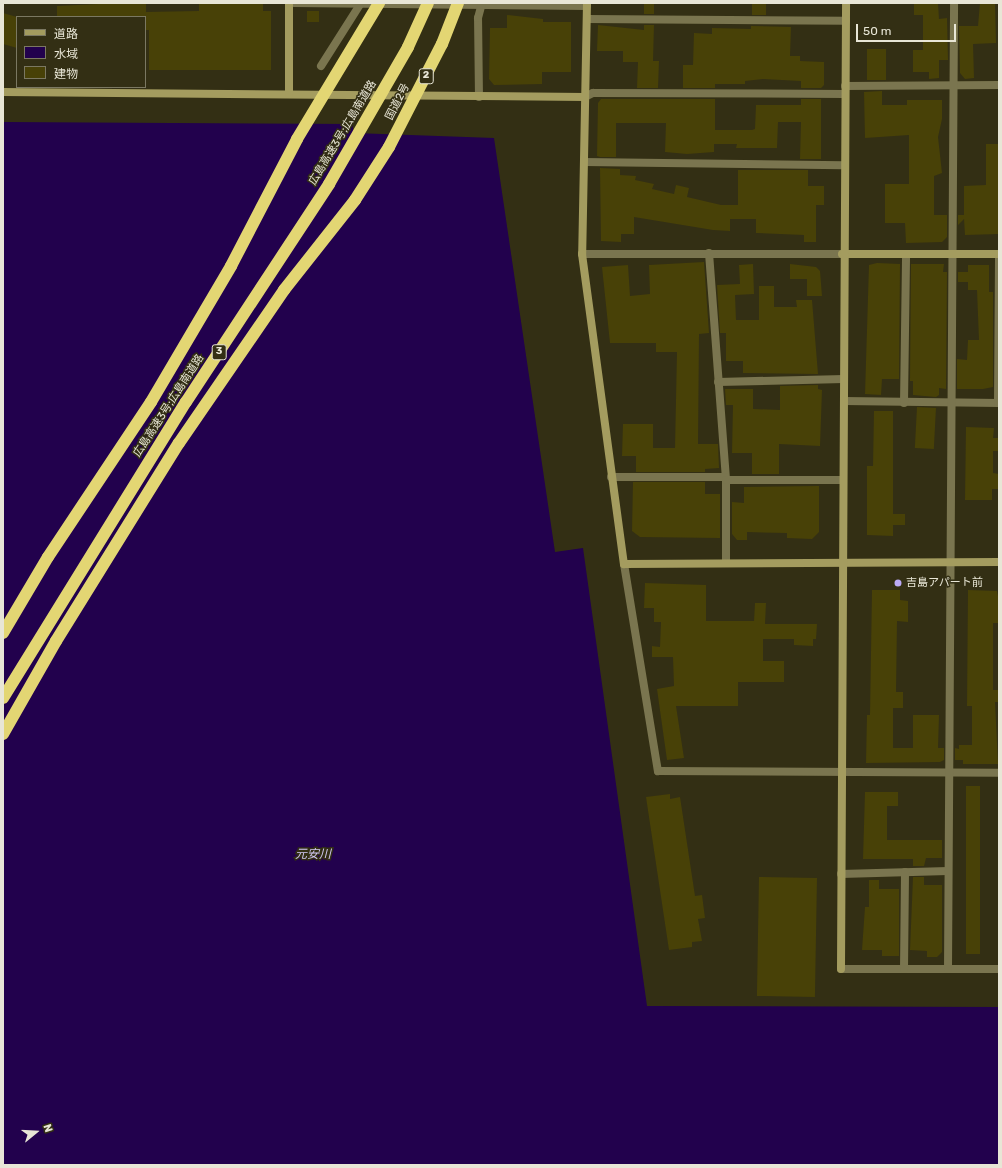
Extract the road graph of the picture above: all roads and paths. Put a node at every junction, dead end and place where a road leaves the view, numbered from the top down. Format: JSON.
{"nodes":[{"id":1,"x":289,"y":3,"type":"edge"},
{"id":2,"x":294,"y":3,"type":"edge"},
{"id":3,"x":380,"y":3,"type":"edge"},
{"id":4,"x":428,"y":3,"type":"edge"},
{"id":5,"x":458,"y":3,"type":"edge"},
{"id":6,"x":482,"y":3,"type":"edge"},
{"id":7,"x":846,"y":3,"type":"edge"},
{"id":8,"x":954,"y":3,"type":"edge"},
{"id":9,"x":360,"y":4,"type":"edge"},
{"id":10,"x":587,"y":4,"type":"edge"},
{"id":11,"x":587,"y":19,"type":"junction"},
{"id":12,"x":846,"y":21,"type":"junction"},
{"id":13,"x":321,"y":66,"type":"dead end"},
{"id":14,"x":954,"y":84,"type":"junction"},
{"id":15,"x":999,"y":85,"type":"edge"},
{"id":16,"x":846,"y":90,"type":"junction"},
{"id":17,"x":3,"y":92,"type":"edge"},
{"id":18,"x":289,"y":94,"type":"junction"},
{"id":19,"x":479,"y":97,"type":"junction"},
{"id":20,"x":585,"y":97,"type":"junction"},
{"id":21,"x":584,"y":162,"type":"junction"},
{"id":22,"x":844,"y":165,"type":"junction"},
{"id":23,"x":709,"y":253,"type":"junction"},
{"id":24,"x":582,"y":254,"type":"junction"},
{"id":25,"x":842,"y":254,"type":"junction"},
{"id":26,"x":906,"y":254,"type":"junction"},
{"id":27,"x":952,"y":254,"type":"junction"},
{"id":28,"x":999,"y":254,"type":"edge"},
{"id":29,"x":844,"y":379,"type":"junction"},
{"id":30,"x":718,"y":382,"type":"junction"},
{"id":31,"x":844,"y":401,"type":"junction"},
{"id":32,"x":904,"y":403,"type":"junction"},
{"id":33,"x":951,"y":403,"type":"junction"},
{"id":34,"x":998,"y":403,"type":"edge"},
{"id":35,"x":611,"y":478,"type":"junction"},
{"id":36,"x":725,"y":478,"type":"junction"},
{"id":37,"x":843,"y":480,"type":"junction"},
{"id":38,"x":726,"y":561,"type":"junction"},
{"id":39,"x":843,"y":561,"type":"junction"},
{"id":40,"x":950,"y":562,"type":"junction"},
{"id":41,"x":999,"y":562,"type":"edge"},
{"id":42,"x":624,"y":564,"type":"junction"},
{"id":43,"x":3,"y":632,"type":"edge"},
{"id":44,"x":3,"y":698,"type":"edge"},
{"id":45,"x":3,"y":734,"type":"edge"},
{"id":46,"x":842,"y":772,"type":"junction"},
{"id":47,"x":949,"y":772,"type":"junction"},
{"id":48,"x":999,"y":773,"type":"edge"},
{"id":49,"x":948,"y":871,"type":"junction"},
{"id":50,"x":905,"y":872,"type":"junction"},
{"id":51,"x":841,"y":874,"type":"junction"},
{"id":52,"x":904,"y":969,"type":"junction"},
{"id":53,"x":948,"y":969,"type":"junction"},
{"id":54,"x":999,"y":969,"type":"edge"}],
"edges":[{"from":1,"to":18,"type":"street"},
{"from":2,"to":9,"type":"street"},
{"from":3,"to":43,"type":"highway"},
{"from":4,"to":44,"type":"highway","name":"広島高速3号;広島南道路","number":"3"},
{"from":5,"to":45,"type":"highway","name":"国道2号","number":"2"},
{"from":6,"to":9,"type":"street"},
{"from":6,"to":10,"type":"street"},
{"from":6,"to":19,"type":"street"},
{"from":7,"to":12,"type":"street"},
{"from":8,"to":14,"type":"street"},
{"from":9,"to":13,"type":"street"},
{"from":10,"to":11,"type":"street"},
{"from":11,"to":12,"type":"street"},
{"from":11,"to":20,"type":"street"},
{"from":12,"to":16,"type":"street"},
{"from":14,"to":15,"type":"street"},
{"from":14,"to":16,"type":"street"},
{"from":14,"to":27,"type":"street"},
{"from":16,"to":20,"type":"street"},
{"from":16,"to":22,"type":"street"},
{"from":17,"to":18,"type":"street"},
{"from":18,"to":19,"type":"street"},
{"from":19,"to":20,"type":"street"},
{"from":20,"to":21,"type":"street"},
{"from":21,"to":22,"type":"street"},
{"from":21,"to":24,"type":"street"},
{"from":22,"to":25,"type":"street"},
{"from":23,"to":24,"type":"street"},
{"from":23,"to":25,"type":"street"},
{"from":23,"to":30,"type":"street"},
{"from":24,"to":35,"type":"street"},
{"from":25,"to":26,"type":"street"},
{"from":25,"to":29,"type":"street"},
{"from":26,"to":27,"type":"street"},
{"from":26,"to":32,"type":"street"},
{"from":27,"to":28,"type":"street"},
{"from":27,"to":33,"type":"street"},
{"from":28,"to":34,"type":"street"},
{"from":29,"to":30,"type":"street"},
{"from":29,"to":31,"type":"street"},
{"from":30,"to":36,"type":"street"},
{"from":31,"to":32,"type":"street"},
{"from":31,"to":37,"type":"street"},
{"from":32,"to":33,"type":"street"},
{"from":33,"to":34,"type":"street"},
{"from":33,"to":40,"type":"street"},
{"from":35,"to":36,"type":"street"},
{"from":35,"to":42,"type":"street"},
{"from":36,"to":37,"type":"street"},
{"from":36,"to":38,"type":"street"},
{"from":37,"to":39,"type":"street"},
{"from":38,"to":39,"type":"street"},
{"from":38,"to":42,"type":"street"},
{"from":39,"to":40,"type":"street"},
{"from":39,"to":46,"type":"street"},
{"from":40,"to":41,"type":"street"},
{"from":40,"to":47,"type":"street"},
{"from":42,"to":46,"type":"street"},
{"from":46,"to":47,"type":"street"},
{"from":46,"to":51,"type":"street"},
{"from":47,"to":48,"type":"street"},
{"from":47,"to":49,"type":"street"},
{"from":49,"to":50,"type":"street"},
{"from":49,"to":53,"type":"street"},
{"from":50,"to":51,"type":"street"},
{"from":50,"to":52,"type":"street"},
{"from":51,"to":52,"type":"street"},
{"from":52,"to":53,"type":"street"},
{"from":53,"to":54,"type":"street"}]}
